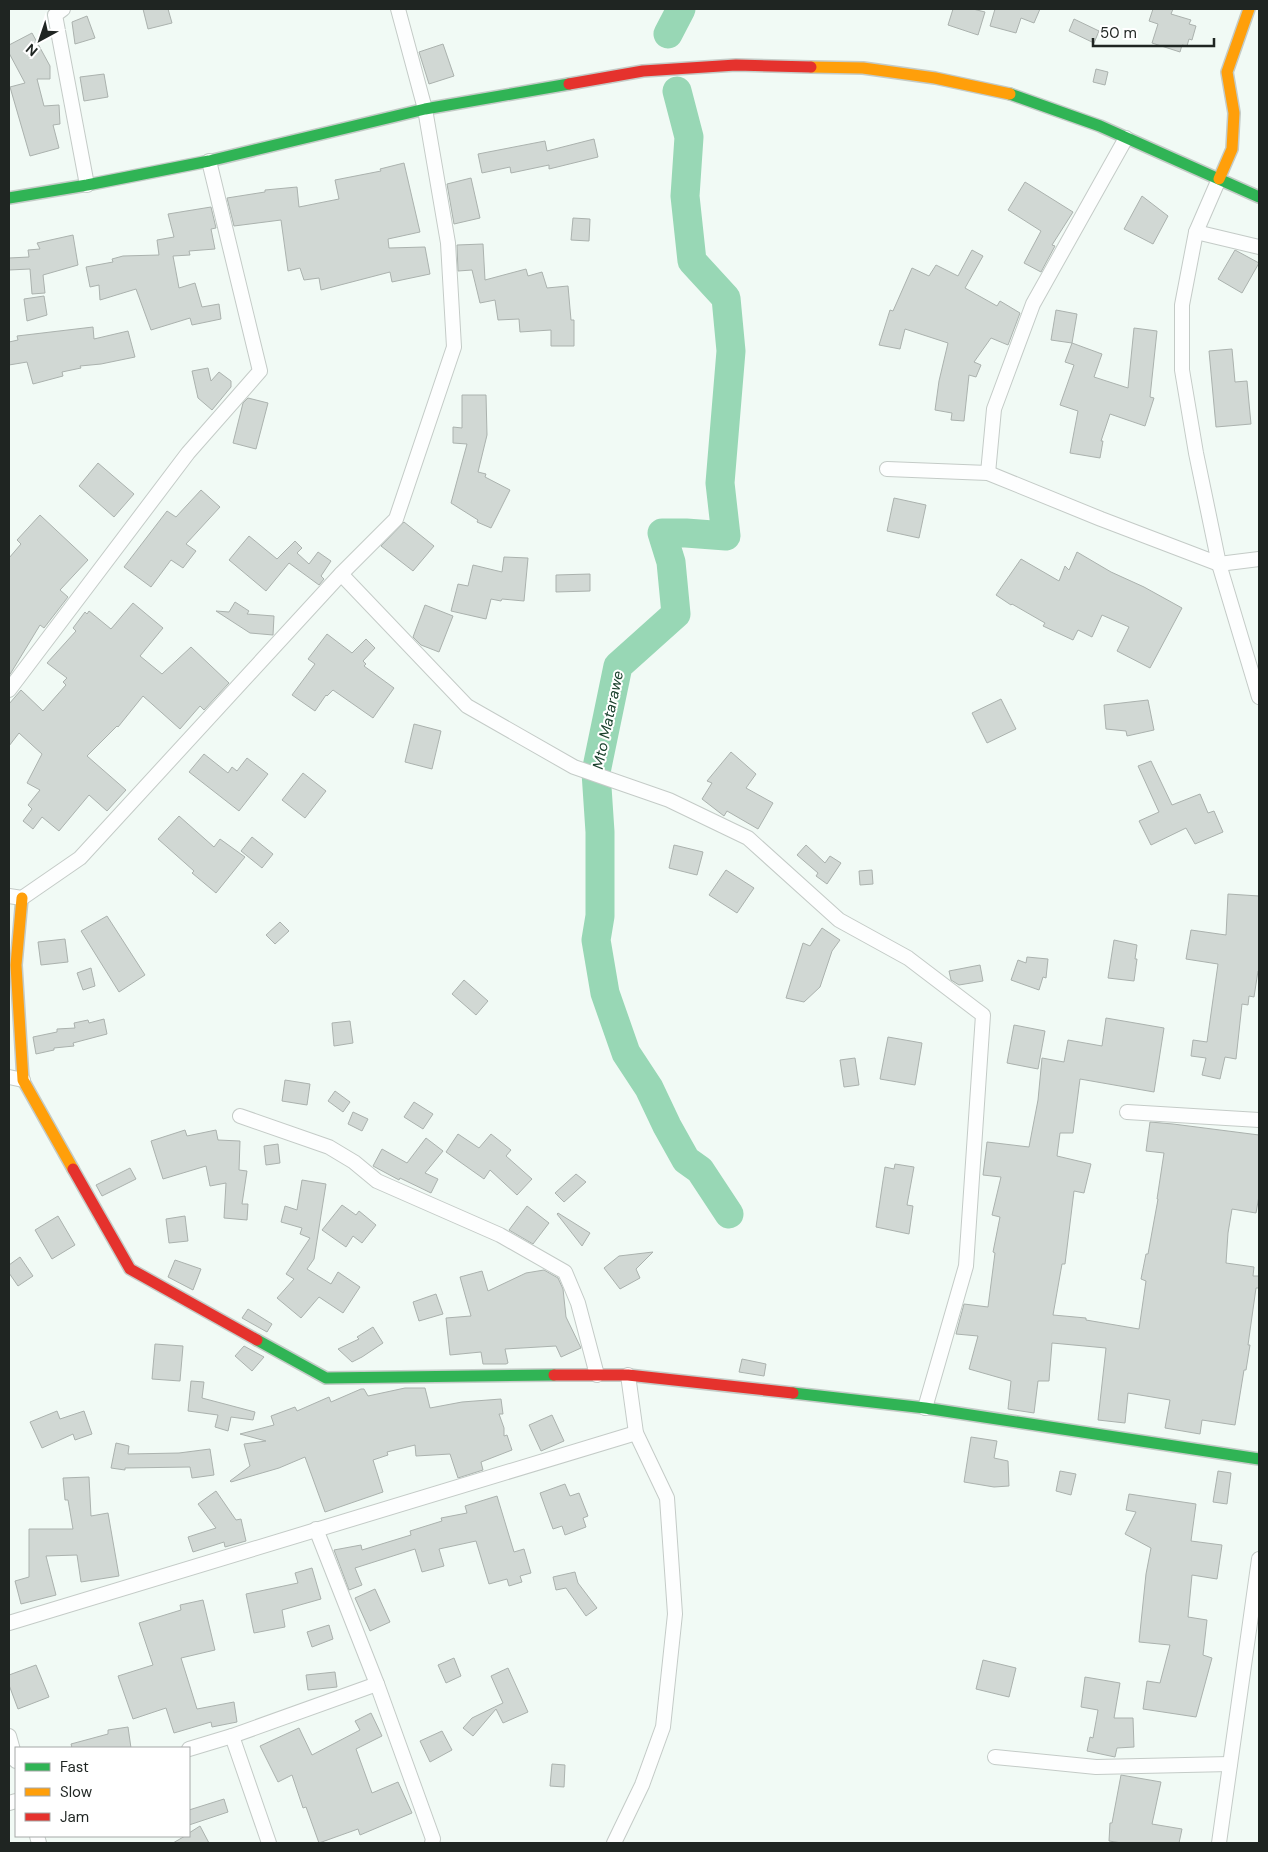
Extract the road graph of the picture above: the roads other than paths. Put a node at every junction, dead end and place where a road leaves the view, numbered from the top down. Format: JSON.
{"nodes":[{"id":1,"x":63,"y":9,"type":"edge"},
{"id":2,"x":398,"y":9,"type":"edge"},
{"id":3,"x":1249,"y":9,"type":"edge"},
{"id":4,"x":426,"y":109,"type":"junction"},
{"id":5,"x":1126,"y":138,"type":"junction"},
{"id":6,"x":209,"y":161,"type":"junction"},
{"id":7,"x":1218,"y":179,"type":"junction"},
{"id":8,"x":87,"y":186,"type":"junction"},
{"id":9,"x":1259,"y":197,"type":"edge"},
{"id":10,"x":9,"y":198,"type":"edge"},
{"id":11,"x":1196,"y":232,"type":"junction"},
{"id":12,"x":1259,"y":246,"type":"edge"},
{"id":13,"x":887,"y":469,"type":"dead end"},
{"id":14,"x":988,"y":473,"type":"junction"},
{"id":15,"x":1259,"y":559,"type":"edge"},
{"id":16,"x":1219,"y":564,"type":"junction"},
{"id":17,"x":341,"y":574,"type":"junction"},
{"id":18,"x":9,"y":690,"type":"edge"},
{"id":19,"x":1259,"y":697,"type":"edge"},
{"id":20,"x":15,"y":897,"type":"edge"},
{"id":21,"x":16,"y":1078,"type":"edge"},
{"id":22,"x":1127,"y":1112,"type":"dead end"},
{"id":23,"x":240,"y":1116,"type":"dead end"},
{"id":24,"x":1259,"y":1120,"type":"edge"},
{"id":25,"x":597,"y":1375,"type":"junction"},
{"id":26,"x":628,"y":1375,"type":"junction"},
{"id":27,"x":925,"y":1408,"type":"junction"},
{"id":28,"x":636,"y":1433,"type":"junction"},
{"id":29,"x":1259,"y":1458,"type":"edge"},
{"id":30,"x":316,"y":1529,"type":"junction"},
{"id":31,"x":1259,"y":1559,"type":"edge"},
{"id":32,"x":10,"y":1619,"type":"edge"},
{"id":33,"x":376,"y":1684,"type":"junction"},
{"id":34,"x":9,"y":1736,"type":"edge"},
{"id":35,"x":232,"y":1736,"type":"junction"},
{"id":36,"x":190,"y":1749,"type":"edge"},
{"id":37,"x":15,"y":1757,"type":"edge"},
{"id":38,"x":995,"y":1757,"type":"dead end"},
{"id":39,"x":1230,"y":1764,"type":"junction"},
{"id":40,"x":270,"y":1843,"type":"edge"},
{"id":41,"x":432,"y":1843,"type":"edge"},
{"id":42,"x":614,"y":1843,"type":"edge"},
{"id":43,"x":1219,"y":1843,"type":"edge"}],
"edges":[{"from":1,"to":8,"type":"street"},
{"from":2,"to":4,"type":"street"},
{"from":3,"to":7,"type":"street"},
{"from":4,"to":5,"type":"street"},
{"from":4,"to":6,"type":"street"},
{"from":4,"to":17,"type":"street"},
{"from":5,"to":7,"type":"street"},
{"from":5,"to":14,"type":"street"},
{"from":6,"to":8,"type":"street"},
{"from":6,"to":18,"type":"street"},
{"from":7,"to":9,"type":"street"},
{"from":7,"to":11,"type":"street"},
{"from":8,"to":10,"type":"street"},
{"from":11,"to":12,"type":"street"},
{"from":11,"to":16,"type":"street"},
{"from":13,"to":14,"type":"street"},
{"from":14,"to":16,"type":"street"},
{"from":15,"to":16,"type":"street"},
{"from":16,"to":19,"type":"street"},
{"from":17,"to":20,"type":"street"},
{"from":17,"to":27,"type":"street"},
{"from":20,"to":21,"type":"street"},
{"from":21,"to":25,"type":"street"},
{"from":22,"to":24,"type":"street"},
{"from":23,"to":25,"type":"street"},
{"from":25,"to":26,"type":"street"},
{"from":26,"to":27,"type":"street"},
{"from":26,"to":28,"type":"street"},
{"from":27,"to":29,"type":"street"},
{"from":28,"to":30,"type":"street"},
{"from":28,"to":42,"type":"street"},
{"from":30,"to":32,"type":"street"},
{"from":30,"to":33,"type":"street"},
{"from":31,"to":39,"type":"street"},
{"from":33,"to":35,"type":"street"},
{"from":33,"to":41,"type":"street"},
{"from":34,"to":37,"type":"street"},
{"from":35,"to":36,"type":"street"},
{"from":35,"to":40,"type":"street"},
{"from":38,"to":39,"type":"street"},
{"from":39,"to":43,"type":"street"}]}
